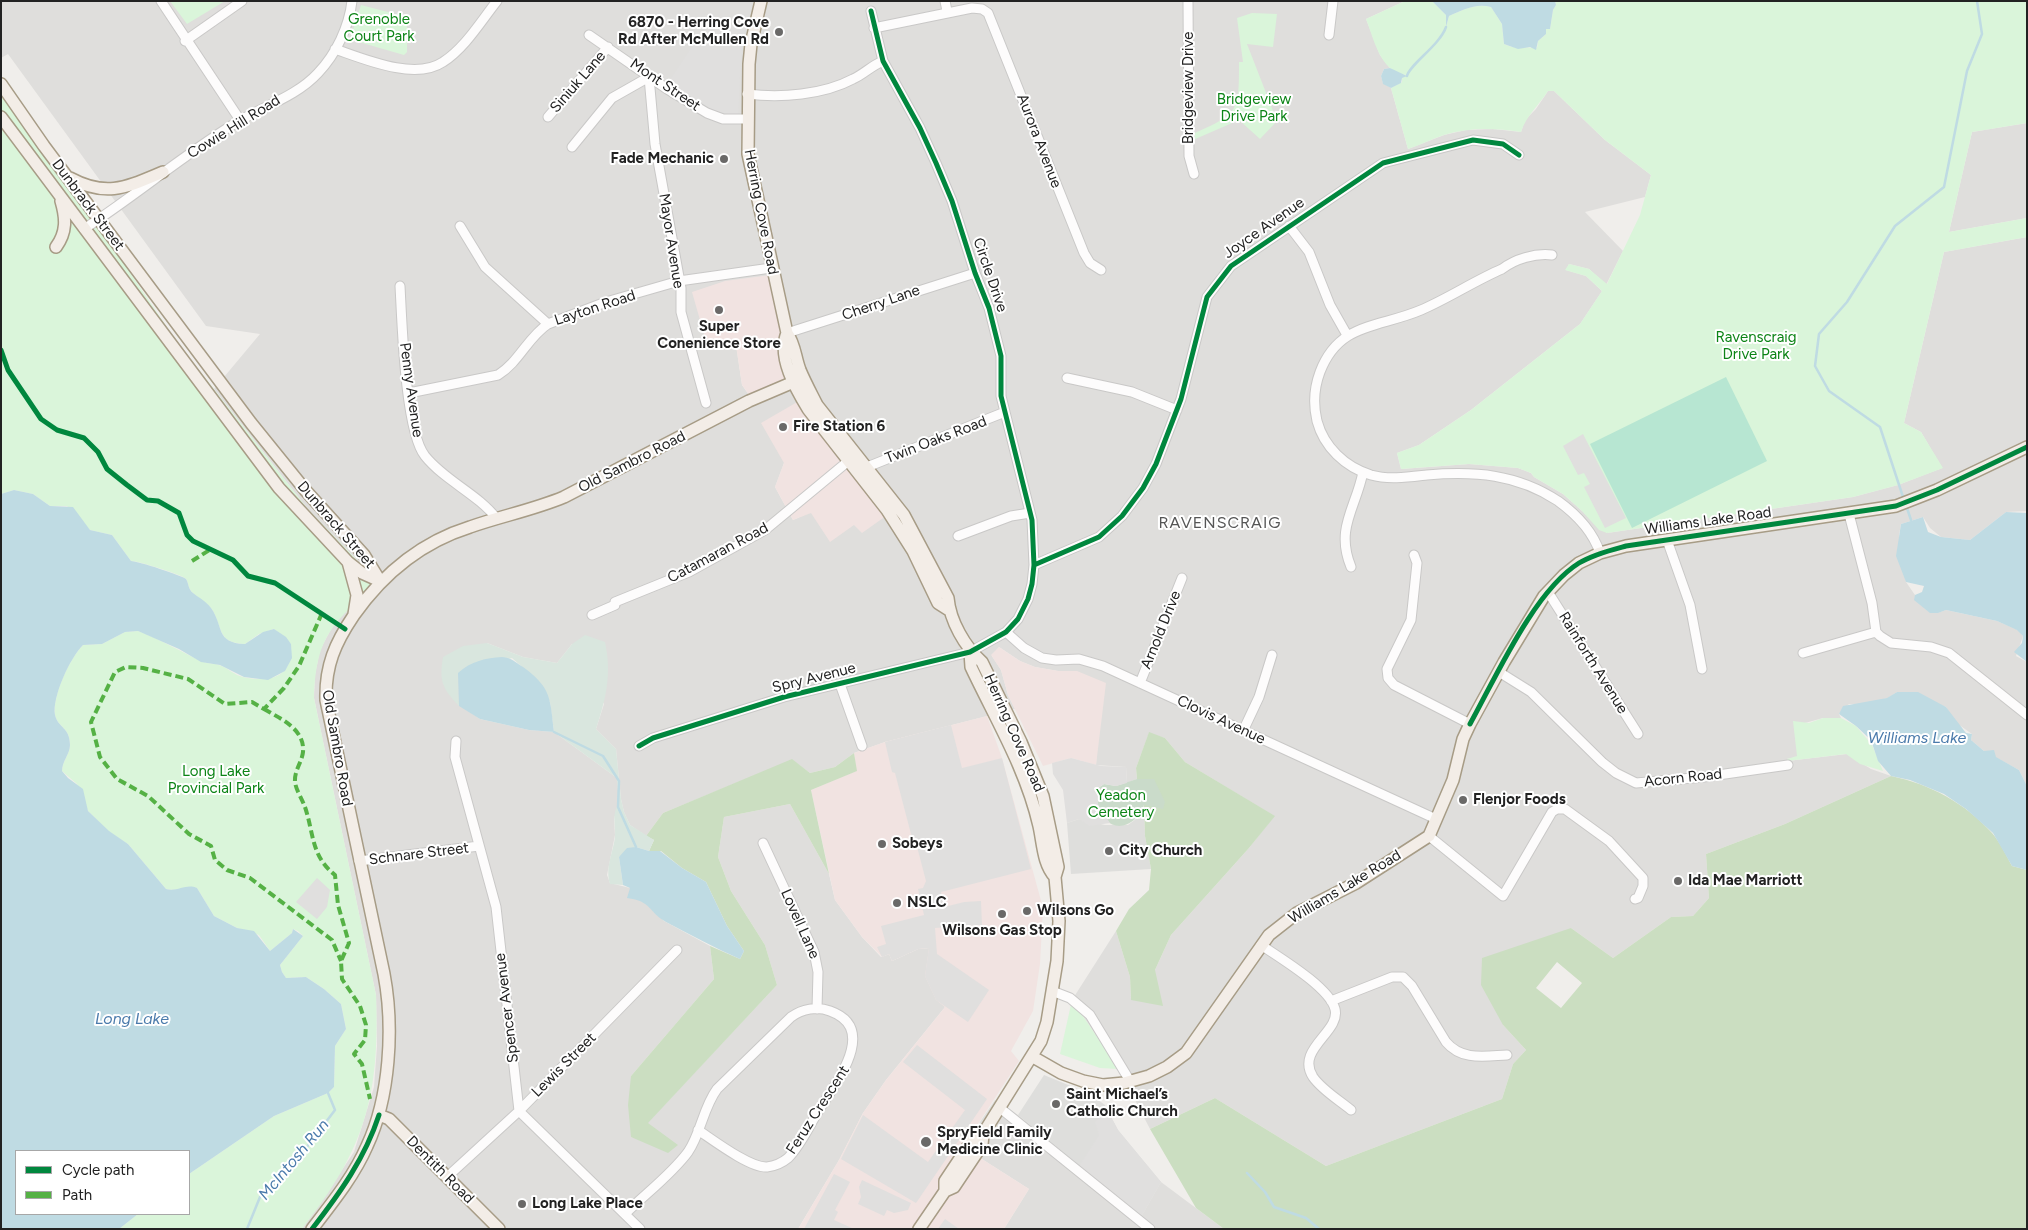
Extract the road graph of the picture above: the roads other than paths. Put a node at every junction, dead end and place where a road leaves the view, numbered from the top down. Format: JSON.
{"nodes":[{"id":1,"x":161,"y":1,"type":"edge"},
{"id":2,"x":242,"y":1,"type":"edge"},
{"id":3,"x":352,"y":1,"type":"edge"},
{"id":4,"x":497,"y":1,"type":"edge"},
{"id":5,"x":762,"y":1,"type":"edge"},
{"id":6,"x":945,"y":1,"type":"edge"},
{"id":7,"x":1188,"y":1,"type":"edge"},
{"id":8,"x":1333,"y":1,"type":"edge"},
{"id":9,"x":871,"y":11,"type":"dead end"},
{"id":10,"x":947,"y":11,"type":"junction"},
{"id":11,"x":874,"y":28,"type":"junction"},
{"id":12,"x":589,"y":34,"type":"dead end"},
{"id":13,"x":1329,"y":35,"type":"dead end"},
{"id":14,"x":185,"y":41,"type":"junction"},
{"id":15,"x":608,"y":47,"type":"junction"},
{"id":16,"x":335,"y":49,"type":"junction"},
{"id":17,"x":882,"y":61,"type":"junction"},
{"id":18,"x":650,"y":77,"type":"junction"},
{"id":19,"x":1,"y":84,"type":"edge"},
{"id":20,"x":747,"y":94,"type":"junction"},
{"id":21,"x":1,"y":117,"type":"edge"},
{"id":22,"x":548,"y":117,"type":"dead end"},
{"id":23,"x":747,"y":119,"type":"junction"},
{"id":24,"x":240,"y":120,"type":"junction"},
{"id":25,"x":572,"y":147,"type":"dead end"},
{"id":26,"x":1519,"y":155,"type":"dead end"},
{"id":27,"x":163,"y":172,"type":"junction"},
{"id":28,"x":1194,"y":174,"type":"dead end"},
{"id":29,"x":67,"y":176,"type":"junction"},
{"id":30,"x":59,"y":194,"type":"junction"},
{"id":31,"x":99,"y":219,"type":"junction"},
{"id":32,"x":460,"y":226,"type":"dead end"},
{"id":33,"x":1289,"y":226,"type":"junction"},
{"id":34,"x":84,"y":229,"type":"junction"},
{"id":35,"x":56,"y":247,"type":"dead end"},
{"id":36,"x":1552,"y":255,"type":"dead end"},
{"id":37,"x":772,"y":268,"type":"junction"},
{"id":38,"x":1101,"y":270,"type":"dead end"},
{"id":39,"x":975,"y":273,"type":"junction"},
{"id":40,"x":679,"y":281,"type":"junction"},
{"id":41,"x":400,"y":286,"type":"dead end"},
{"id":42,"x":548,"y":324,"type":"junction"},
{"id":43,"x":787,"y":333,"type":"junction"},
{"id":44,"x":1347,"y":335,"type":"junction"},
{"id":45,"x":1067,"y":378,"type":"dead end"},
{"id":46,"x":798,"y":380,"type":"junction"},
{"id":47,"x":409,"y":393,"type":"junction"},
{"id":48,"x":706,"y":403,"type":"dead end"},
{"id":49,"x":1177,"y":410,"type":"junction"},
{"id":50,"x":1005,"y":412,"type":"junction"},
{"id":51,"x":2027,"y":447,"type":"edge"},
{"id":52,"x":853,"y":457,"type":"junction"},
{"id":53,"x":867,"y":467,"type":"junction"},
{"id":54,"x":1363,"y":472,"type":"junction"},
{"id":55,"x":1030,"y":513,"type":"junction"},
{"id":56,"x":1849,"y":514,"type":"junction"},
{"id":57,"x":497,"y":519,"type":"junction"},
{"id":58,"x":958,"y":536,"type":"dead end"},
{"id":59,"x":1667,"y":540,"type":"junction"},
{"id":60,"x":1600,"y":554,"type":"junction"},
{"id":61,"x":1414,"y":555,"type":"dead end"},
{"id":62,"x":348,"y":562,"type":"junction"},
{"id":63,"x":1034,"y":565,"type":"junction"},
{"id":64,"x":1351,"y":567,"type":"dead end"},
{"id":65,"x":1182,"y":578,"type":"dead end"},
{"id":66,"x":380,"y":581,"type":"junction"},
{"id":67,"x":1548,"y":592,"type":"junction"},
{"id":68,"x":949,"y":610,"type":"junction"},
{"id":69,"x":354,"y":616,"type":"junction"},
{"id":70,"x":592,"y":616,"type":"dead end"},
{"id":71,"x":1006,"y":632,"type":"junction"},
{"id":72,"x":1876,"y":632,"type":"junction"},
{"id":73,"x":970,"y":652,"type":"junction"},
{"id":74,"x":1803,"y":653,"type":"dead end"},
{"id":75,"x":1272,"y":655,"type":"dead end"},
{"id":76,"x":1702,"y":668,"type":"dead end"},
{"id":77,"x":1498,"y":672,"type":"junction"},
{"id":78,"x":1140,"y":683,"type":"junction"},
{"id":79,"x":840,"y":684,"type":"junction"},
{"id":80,"x":2027,"y":714,"type":"edge"},
{"id":81,"x":1470,"y":724,"type":"junction"},
{"id":82,"x":1243,"y":731,"type":"junction"},
{"id":83,"x":1638,"y":734,"type":"dead end"},
{"id":84,"x":456,"y":741,"type":"dead end"},
{"id":85,"x":639,"y":746,"type":"dead end"},
{"id":86,"x":862,"y":746,"type":"dead end"},
{"id":87,"x":1788,"y":765,"type":"dead end"},
{"id":88,"x":1436,"y":819,"type":"junction"},
{"id":89,"x":1429,"y":836,"type":"junction"},
{"id":90,"x":763,"y":844,"type":"dead end"},
{"id":91,"x":479,"y":846,"type":"junction"},
{"id":92,"x":359,"y":862,"type":"junction"},
{"id":93,"x":1635,"y":899,"type":"dead end"},
{"id":94,"x":1261,"y":945,"type":"junction"},
{"id":95,"x":677,"y":950,"type":"dead end"},
{"id":96,"x":1052,"y":991,"type":"junction"},
{"id":97,"x":1331,"y":1001,"type":"junction"},
{"id":98,"x":817,"y":1009,"type":"junction"},
{"id":99,"x":1507,"y":1055,"type":"dead end"},
{"id":100,"x":1033,"y":1057,"type":"junction"},
{"id":101,"x":1130,"y":1081,"type":"junction"},
{"id":102,"x":1000,"y":1108,"type":"junction"},
{"id":103,"x":1351,"y":1110,"type":"dead end"},
{"id":104,"x":519,"y":1111,"type":"junction"},
{"id":105,"x":379,"y":1115,"type":"junction"},
{"id":106,"x":698,"y":1130,"type":"junction"},
{"id":107,"x":447,"y":1176,"type":"junction"},
{"id":108,"x":625,"y":1214,"type":"junction"},
{"id":109,"x":312,"y":1229,"type":"edge"},
{"id":110,"x":499,"y":1229,"type":"edge"},
{"id":111,"x":640,"y":1229,"type":"edge"},
{"id":112,"x":919,"y":1229,"type":"edge"},
{"id":113,"x":1150,"y":1229,"type":"edge"}],
"edges":[{"from":1,"to":14,"type":"street"},
{"from":2,"to":14,"type":"street"},
{"from":3,"to":16,"type":"street","name":"Cowie Hill Road"},
{"from":4,"to":16,"type":"street"},
{"from":5,"to":20,"type":"main road","name":"Herring Cove Road"},
{"from":6,"to":10,"type":"street"},
{"from":7,"to":28,"type":"street","name":"Bridgeview Drive"},
{"from":8,"to":13,"type":"street"},
{"from":9,"to":11,"type":"street","name":"Circle Drive"},
{"from":10,"to":11,"type":"street"},
{"from":10,"to":38,"type":"street","name":"Aurora Avenue"},
{"from":11,"to":17,"type":"street","name":"Circle Drive"},
{"from":12,"to":15,"type":"street","name":"Mont Street"},
{"from":14,"to":24,"type":"street"},
{"from":15,"to":18,"type":"street","name":"Mont Street"},
{"from":15,"to":22,"type":"street","name":"Siniuk Lane"},
{"from":16,"to":24,"type":"street","name":"Cowie Hill Road"},
{"from":17,"to":20,"type":"street"},
{"from":17,"to":39,"type":"street","name":"Circle Drive"},
{"from":18,"to":23,"type":"street","name":"Mont Street"},
{"from":18,"to":25,"type":"street"},
{"from":18,"to":40,"type":"street","name":"Mayor Avenue"},
{"from":19,"to":29,"type":"main road","name":"Dunbrack Street"},
{"from":20,"to":23,"type":"main road","name":"Herring Cove Road"},
{"from":21,"to":30,"type":"main road","name":"Dunbrack Street"},
{"from":23,"to":37,"type":"main road","name":"Herring Cove Road"},
{"from":24,"to":27,"type":"street","name":"Cowie Hill Road"},
{"from":26,"to":33,"type":"street","name":"Joyce Avenue"},
{"from":27,"to":29,"type":"main road"},
{"from":27,"to":31,"type":"street","name":"Cowie Hill Road"},
{"from":29,"to":31,"type":"main road","name":"Dunbrack Street"},
{"from":30,"to":34,"type":"main road","name":"Dunbrack Street"},
{"from":30,"to":35,"type":"main road"},
{"from":31,"to":34,"type":"street","name":"Cowie Hill Road"},
{"from":31,"to":66,"type":"main road","name":"Dunbrack Street"},
{"from":32,"to":42,"type":"street"},
{"from":33,"to":44,"type":"street"},
{"from":33,"to":49,"type":"street","name":"Joyce Avenue"},
{"from":34,"to":62,"type":"main road","name":"Dunbrack Street"},
{"from":36,"to":44,"type":"street"},
{"from":37,"to":40,"type":"street","name":"Layton Road"},
{"from":37,"to":43,"type":"main road","name":"Herring Cove Road"},
{"from":39,"to":43,"type":"street","name":"Cherry Lane"},
{"from":39,"to":50,"type":"street","name":"Circle Drive"},
{"from":40,"to":42,"type":"street","name":"Layton Road"},
{"from":40,"to":48,"type":"street","name":"Mayor Avenue"},
{"from":41,"to":47,"type":"street","name":"Penny Avenue"},
{"from":42,"to":47,"type":"street","name":"Layton Road"},
{"from":43,"to":46,"type":"main road","name":"Herring Cove Road"},
{"from":44,"to":54,"type":"street"},
{"from":45,"to":49,"type":"street"},
{"from":46,"to":52,"type":"main road","name":"Herring Cove Road"},
{"from":46,"to":57,"type":"main road","name":"Old Sambro Road"},
{"from":47,"to":57,"type":"street","name":"Penny Avenue"},
{"from":49,"to":63,"type":"street","name":"Joyce Avenue"},
{"from":50,"to":53,"type":"street","name":"Twin Oaks Road"},
{"from":50,"to":55,"type":"street","name":"Circle Drive"},
{"from":51,"to":56,"type":"main road","name":"Williams Lake Road"},
{"from":52,"to":53,"type":"main road","name":"Herring Cove Road"},
{"from":52,"to":68,"type":"main road","name":"Herring Cove Road"},
{"from":52,"to":70,"type":"street","name":"Catamaran Road"},
{"from":53,"to":68,"type":"main road","name":"Herring Cove Road"},
{"from":54,"to":60,"type":"street"},
{"from":54,"to":64,"type":"street"},
{"from":55,"to":58,"type":"street"},
{"from":55,"to":63,"type":"street","name":"Circle Drive"},
{"from":56,"to":59,"type":"main road","name":"Williams Lake Road"},
{"from":56,"to":72,"type":"street"},
{"from":57,"to":66,"type":"main road","name":"Old Sambro Road"},
{"from":59,"to":60,"type":"main road","name":"Williams Lake Road"},
{"from":59,"to":76,"type":"street"},
{"from":60,"to":67,"type":"main road","name":"Williams Lake Road"},
{"from":61,"to":81,"type":"street"},
{"from":62,"to":66,"type":"main road","name":"Dunbrack Street"},
{"from":62,"to":69,"type":"main road"},
{"from":63,"to":71,"type":"street","name":"Circle Drive"},
{"from":65,"to":78,"type":"street","name":"Arnold Drive"},
{"from":66,"to":69,"type":"main road","name":"Old Sambro Road"},
{"from":67,"to":77,"type":"main road","name":"Williams Lake Road"},
{"from":67,"to":83,"type":"street","name":"Rainforth Avenue"},
{"from":68,"to":73,"type":"main road","name":"Herring Cove Road"},
{"from":69,"to":92,"type":"main road","name":"Old Sambro Road"},
{"from":71,"to":73,"type":"street","name":"Circle Drive"},
{"from":71,"to":78,"type":"street","name":"Clovis Avenue"},
{"from":72,"to":74,"type":"street"},
{"from":72,"to":80,"type":"street"},
{"from":73,"to":79,"type":"street","name":"Spry Avenue"},
{"from":73,"to":96,"type":"main road","name":"Herring Cove Road"},
{"from":75,"to":82,"type":"street"},
{"from":77,"to":81,"type":"main road","name":"Williams Lake Road"},
{"from":77,"to":87,"type":"street","name":"Acorn Road"},
{"from":78,"to":82,"type":"street","name":"Clovis Avenue"},
{"from":79,"to":85,"type":"street","name":"Spry Avenue"},
{"from":79,"to":86,"type":"street"},
{"from":81,"to":88,"type":"main road","name":"Williams Lake Road"},
{"from":82,"to":88,"type":"street","name":"Clovis Avenue"},
{"from":84,"to":91,"type":"street","name":"Spencer Avenue"},
{"from":88,"to":89,"type":"main road","name":"Williams Lake Road"},
{"from":89,"to":93,"type":"street"},
{"from":89,"to":94,"type":"main road","name":"Williams Lake Road"},
{"from":90,"to":98,"type":"street","name":"Lovell Lane"},
{"from":91,"to":92,"type":"street","name":"Schnare Street"},
{"from":91,"to":104,"type":"street","name":"Spencer Avenue"},
{"from":92,"to":105,"type":"main road","name":"Old Sambro Road"},
{"from":94,"to":97,"type":"street"},
{"from":94,"to":101,"type":"main road","name":"Williams Lake Road"},
{"from":95,"to":104,"type":"street","name":"Lewis Street"},
{"from":96,"to":100,"type":"main road","name":"Herring Cove Road"},
{"from":96,"to":101,"type":"street"},
{"from":97,"to":99,"type":"street"},
{"from":97,"to":103,"type":"street"},
{"from":98,"to":106,"type":"street"},
{"from":98,"to":106,"type":"street","name":"Feruz Crescent"},
{"from":100,"to":101,"type":"main road","name":"Williams Lake Road"},
{"from":100,"to":102,"type":"main road","name":"Herring Cove Road"},
{"from":102,"to":112,"type":"main road","name":"Herring Cove Road"},
{"from":102,"to":113,"type":"street"},
{"from":104,"to":107,"type":"street","name":"Lewis Street"},
{"from":104,"to":108,"type":"street"},
{"from":105,"to":107,"type":"main road","name":"Dentith Road"},
{"from":105,"to":109,"type":"main road","name":"Old Sambro Road"},
{"from":106,"to":108,"type":"street"},
{"from":107,"to":110,"type":"main road","name":"Dentith Road"},
{"from":108,"to":111,"type":"street"}]}
